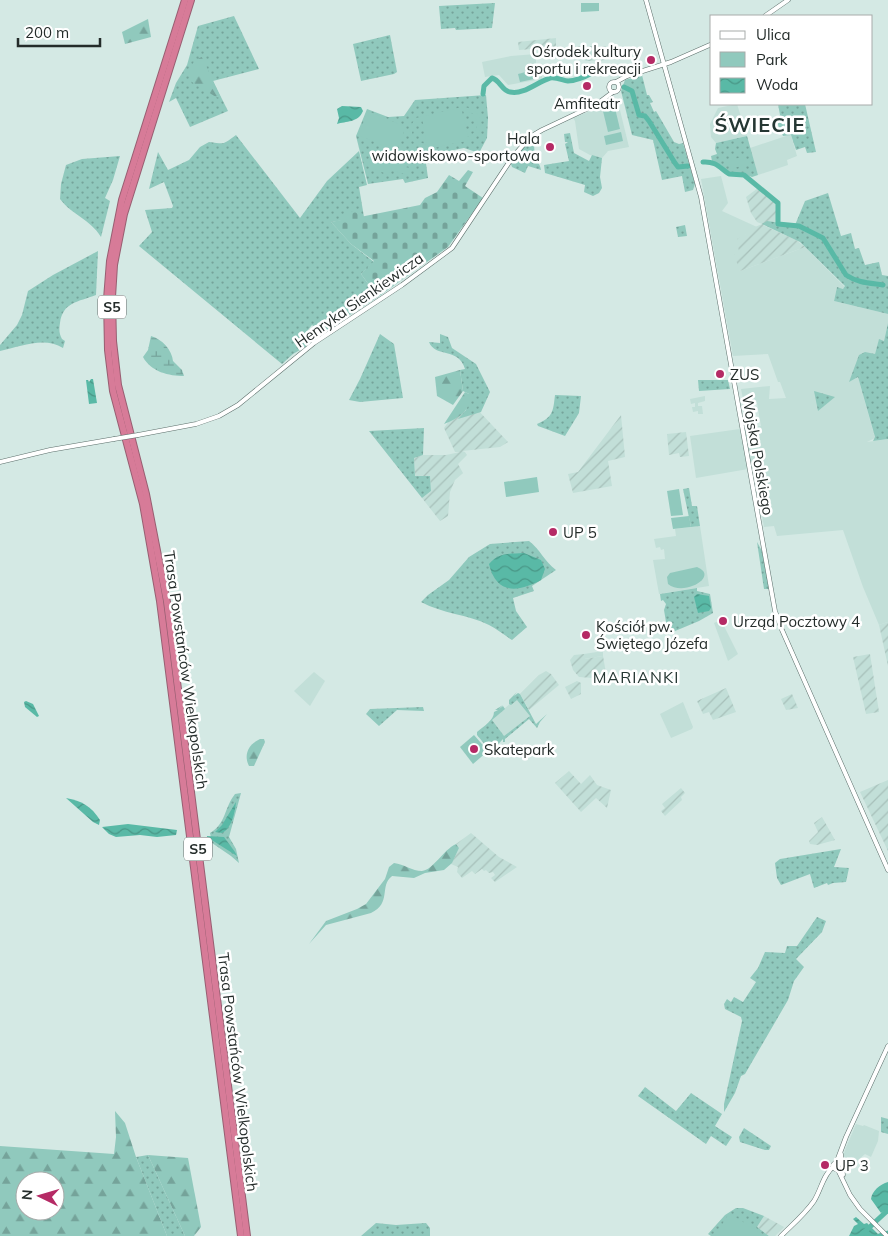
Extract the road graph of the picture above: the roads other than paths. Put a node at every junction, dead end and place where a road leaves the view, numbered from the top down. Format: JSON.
{"nodes":[{"id":1,"x":185,"y":0,"type":"edge"},
{"id":2,"x":191,"y":0,"type":"edge"},
{"id":3,"x":646,"y":0,"type":"edge"},
{"id":4,"x":788,"y":0,"type":"edge"},
{"id":5,"x":766,"y":15,"type":"edge"},
{"id":6,"x":710,"y":45,"type":"edge"},
{"id":7,"x":665,"y":64,"type":"junction"},
{"id":8,"x":618,"y":84,"type":"junction"},
{"id":9,"x":612,"y":91,"type":"junction"},
{"id":10,"x":144,"y":139,"type":"junction"},
{"id":11,"x":141,"y":149,"type":"junction"},
{"id":12,"x":0,"y":462,"type":"edge"},
{"id":13,"x":888,"y":870,"type":"edge"},
{"id":14,"x":888,"y":1046,"type":"edge"},
{"id":15,"x":839,"y":1161,"type":"junction"},
{"id":16,"x":837,"y":1169,"type":"junction"},
{"id":17,"x":241,"y":1236,"type":"edge"},
{"id":18,"x":247,"y":1236,"type":"edge"},
{"id":19,"x":781,"y":1236,"type":"edge"},
{"id":20,"x":887,"y":1236,"type":"edge"}],
"edges":[{"from":1,"to":10,"type":"highway","name":"Trasa Powstańców Wielkopolskich","number":"S5"},
{"from":2,"to":10,"type":"highway","name":"Trasa Powstańców Wielkopolskich","number":"S5"},
{"from":3,"to":7,"type":"street","name":"Wojska Polskiego"},
{"from":4,"to":5,"type":"street"},
{"from":6,"to":7,"type":"street"},
{"from":7,"to":8,"type":"street"},
{"from":7,"to":13,"type":"street","name":"Wojska Polskiego"},
{"from":8,"to":9,"type":"street"},
{"from":8,"to":9,"type":"street"},
{"from":9,"to":12,"type":"street","name":"Henryka Sienkiewicza","bridge":true},
{"from":10,"to":11,"type":"highway","name":"Trasa Powstańców Wielkopolskich","number":"S5"},
{"from":11,"to":17,"type":"highway","name":"Trasa Powstańców Wielkopolskich","number":"S5"},
{"from":11,"to":18,"type":"highway","name":"Trasa Powstańców Wielkopolskich","number":"S5"},
{"from":14,"to":15,"type":"street"},
{"from":15,"to":16,"type":"street"},
{"from":15,"to":16,"type":"street"},
{"from":16,"to":19,"type":"street"},
{"from":16,"to":20,"type":"street"}]}
